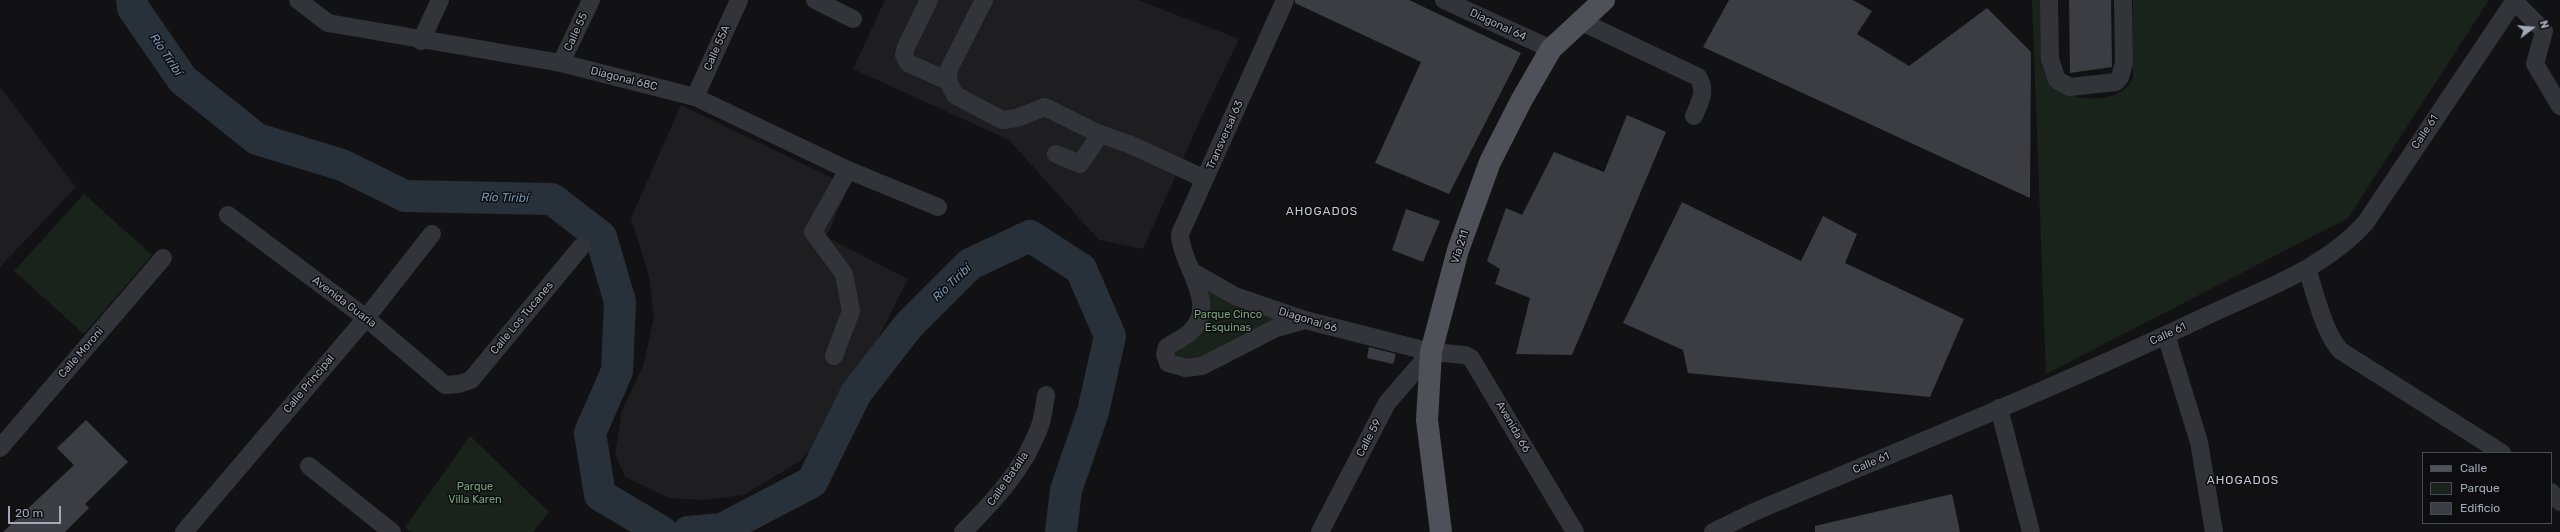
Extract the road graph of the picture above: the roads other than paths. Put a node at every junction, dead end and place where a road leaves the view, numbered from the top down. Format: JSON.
{"nodes":[{"id":1,"x":298,"y":0,"type":"edge"},
{"id":2,"x":440,"y":0,"type":"edge"},
{"id":3,"x":591,"y":0,"type":"edge"},
{"id":4,"x":739,"y":0,"type":"edge"},
{"id":5,"x":815,"y":0,"type":"edge"},
{"id":6,"x":929,"y":0,"type":"edge"},
{"id":7,"x":984,"y":0,"type":"edge"},
{"id":8,"x":1285,"y":0,"type":"edge"},
{"id":9,"x":1444,"y":0,"type":"edge"},
{"id":10,"x":1604,"y":0,"type":"edge"},
{"id":11,"x":2049,"y":0,"type":"edge"},
{"id":12,"x":2123,"y":0,"type":"edge"},
{"id":13,"x":2515,"y":0,"type":"edge"},
{"id":14,"x":854,"y":19,"type":"dead end"},
{"id":15,"x":1580,"y":21,"type":"junction"},
{"id":16,"x":421,"y":41,"type":"junction"},
{"id":17,"x":1551,"y":49,"type":"junction"},
{"id":18,"x":561,"y":63,"type":"junction"},
{"id":19,"x":948,"y":81,"type":"junction"},
{"id":20,"x":695,"y":96,"type":"junction"},
{"id":21,"x":2560,"y":106,"type":"edge"},
{"id":22,"x":1694,"y":116,"type":"dead end"},
{"id":23,"x":1097,"y":133,"type":"junction"},
{"id":24,"x":1056,"y":154,"type":"dead end"},
{"id":25,"x":848,"y":170,"type":"junction"},
{"id":26,"x":1205,"y":179,"type":"junction"},
{"id":27,"x":938,"y":207,"type":"dead end"},
{"id":28,"x":228,"y":215,"type":"dead end"},
{"id":29,"x":432,"y":234,"type":"dead end"},
{"id":30,"x":581,"y":247,"type":"dead end"},
{"id":31,"x":163,"y":258,"type":"dead end"},
{"id":32,"x":2306,"y":268,"type":"junction"},
{"id":33,"x":1191,"y":272,"type":"junction"},
{"id":34,"x":366,"y":318,"type":"junction"},
{"id":35,"x":1305,"y":320,"type":"junction"},
{"id":36,"x":2166,"y":335,"type":"junction"},
{"id":37,"x":1431,"y":352,"type":"junction"},
{"id":38,"x":834,"y":356,"type":"dead end"},
{"id":39,"x":459,"y":384,"type":"joint"},
{"id":40,"x":1046,"y":395,"type":"dead end"},
{"id":41,"x":1999,"y":408,"type":"junction"},
{"id":42,"x":0,"y":448,"type":"edge"},
{"id":43,"x":2500,"y":452,"type":"edge"},
{"id":44,"x":308,"y":466,"type":"dead end"},
{"id":45,"x":2552,"y":493,"type":"edge"},
{"id":46,"x":2560,"y":502,"type":"edge"},
{"id":47,"x":184,"y":532,"type":"edge"},
{"id":48,"x":392,"y":532,"type":"edge"},
{"id":49,"x":963,"y":532,"type":"edge"},
{"id":50,"x":1320,"y":532,"type":"edge"},
{"id":51,"x":1441,"y":532,"type":"edge"},
{"id":52,"x":1575,"y":532,"type":"edge"},
{"id":53,"x":1713,"y":532,"type":"edge"},
{"id":54,"x":2031,"y":532,"type":"edge"},
{"id":55,"x":2214,"y":532,"type":"edge"}],
"edges":[{"from":1,"to":16,"type":"street","name":"Diagonal 68C"},
{"from":2,"to":16,"type":"street"},
{"from":3,"to":18,"type":"street","name":"Calle 55"},
{"from":4,"to":20,"type":"street","name":"Calle 55A"},
{"from":5,"to":14,"type":"street"},
{"from":6,"to":19,"type":"street"},
{"from":7,"to":19,"type":"street"},
{"from":8,"to":26,"type":"street","name":"Transversal 63"},
{"from":9,"to":17,"type":"street","name":"Diagonal 64"},
{"from":10,"to":15,"type":"main road","name":"Vía 211"},
{"from":11,"to":12,"type":"street"},
{"from":13,"to":21,"type":"street"},
{"from":13,"to":32,"type":"street","name":"Calle 61"},
{"from":15,"to":17,"type":"main road","name":"Vía 211"},
{"from":15,"to":22,"type":"street"},
{"from":16,"to":18,"type":"street","name":"Diagonal 68C"},
{"from":17,"to":37,"type":"main road","name":"Vía 211"},
{"from":18,"to":20,"type":"street","name":"Diagonal 68C"},
{"from":19,"to":23,"type":"street"},
{"from":20,"to":25,"type":"street","name":"Diagonal 68C"},
{"from":23,"to":24,"type":"street"},
{"from":23,"to":26,"type":"street"},
{"from":25,"to":27,"type":"street","name":"Diagonal 68C"},
{"from":25,"to":38,"type":"street"},
{"from":26,"to":33,"type":"street","name":"Transversal 63"},
{"from":28,"to":34,"type":"street","name":"Avenida Guaria"},
{"from":29,"to":34,"type":"street","name":"Calle Principal"},
{"from":30,"to":39,"type":"street","name":"Calle Los Tucanes"},
{"from":31,"to":42,"type":"street","name":"Calle Moroni"},
{"from":32,"to":36,"type":"street","name":"Calle 61"},
{"from":32,"to":43,"type":"street"},
{"from":33,"to":35,"type":"street","name":"Diagonal 66"},
{"from":33,"to":35,"type":"street","name":"Transversal 63"},
{"from":34,"to":39,"type":"street","name":"Avenida Guaria"},
{"from":34,"to":47,"type":"street","name":"Calle Principal"},
{"from":35,"to":37,"type":"street","name":"Diagonal 66"},
{"from":36,"to":41,"type":"street","name":"Calle 61"},
{"from":36,"to":55,"type":"street"},
{"from":37,"to":50,"type":"street","name":"Calle 59"},
{"from":37,"to":51,"type":"main road","name":"Vía 211"},
{"from":37,"to":52,"type":"street","name":"Avenida 66"},
{"from":40,"to":49,"type":"street","name":"Calle Batalla"},
{"from":41,"to":53,"type":"street","name":"Calle 61"},
{"from":41,"to":54,"type":"street"},
{"from":44,"to":48,"type":"street"},
{"from":45,"to":46,"type":"street"}]}
